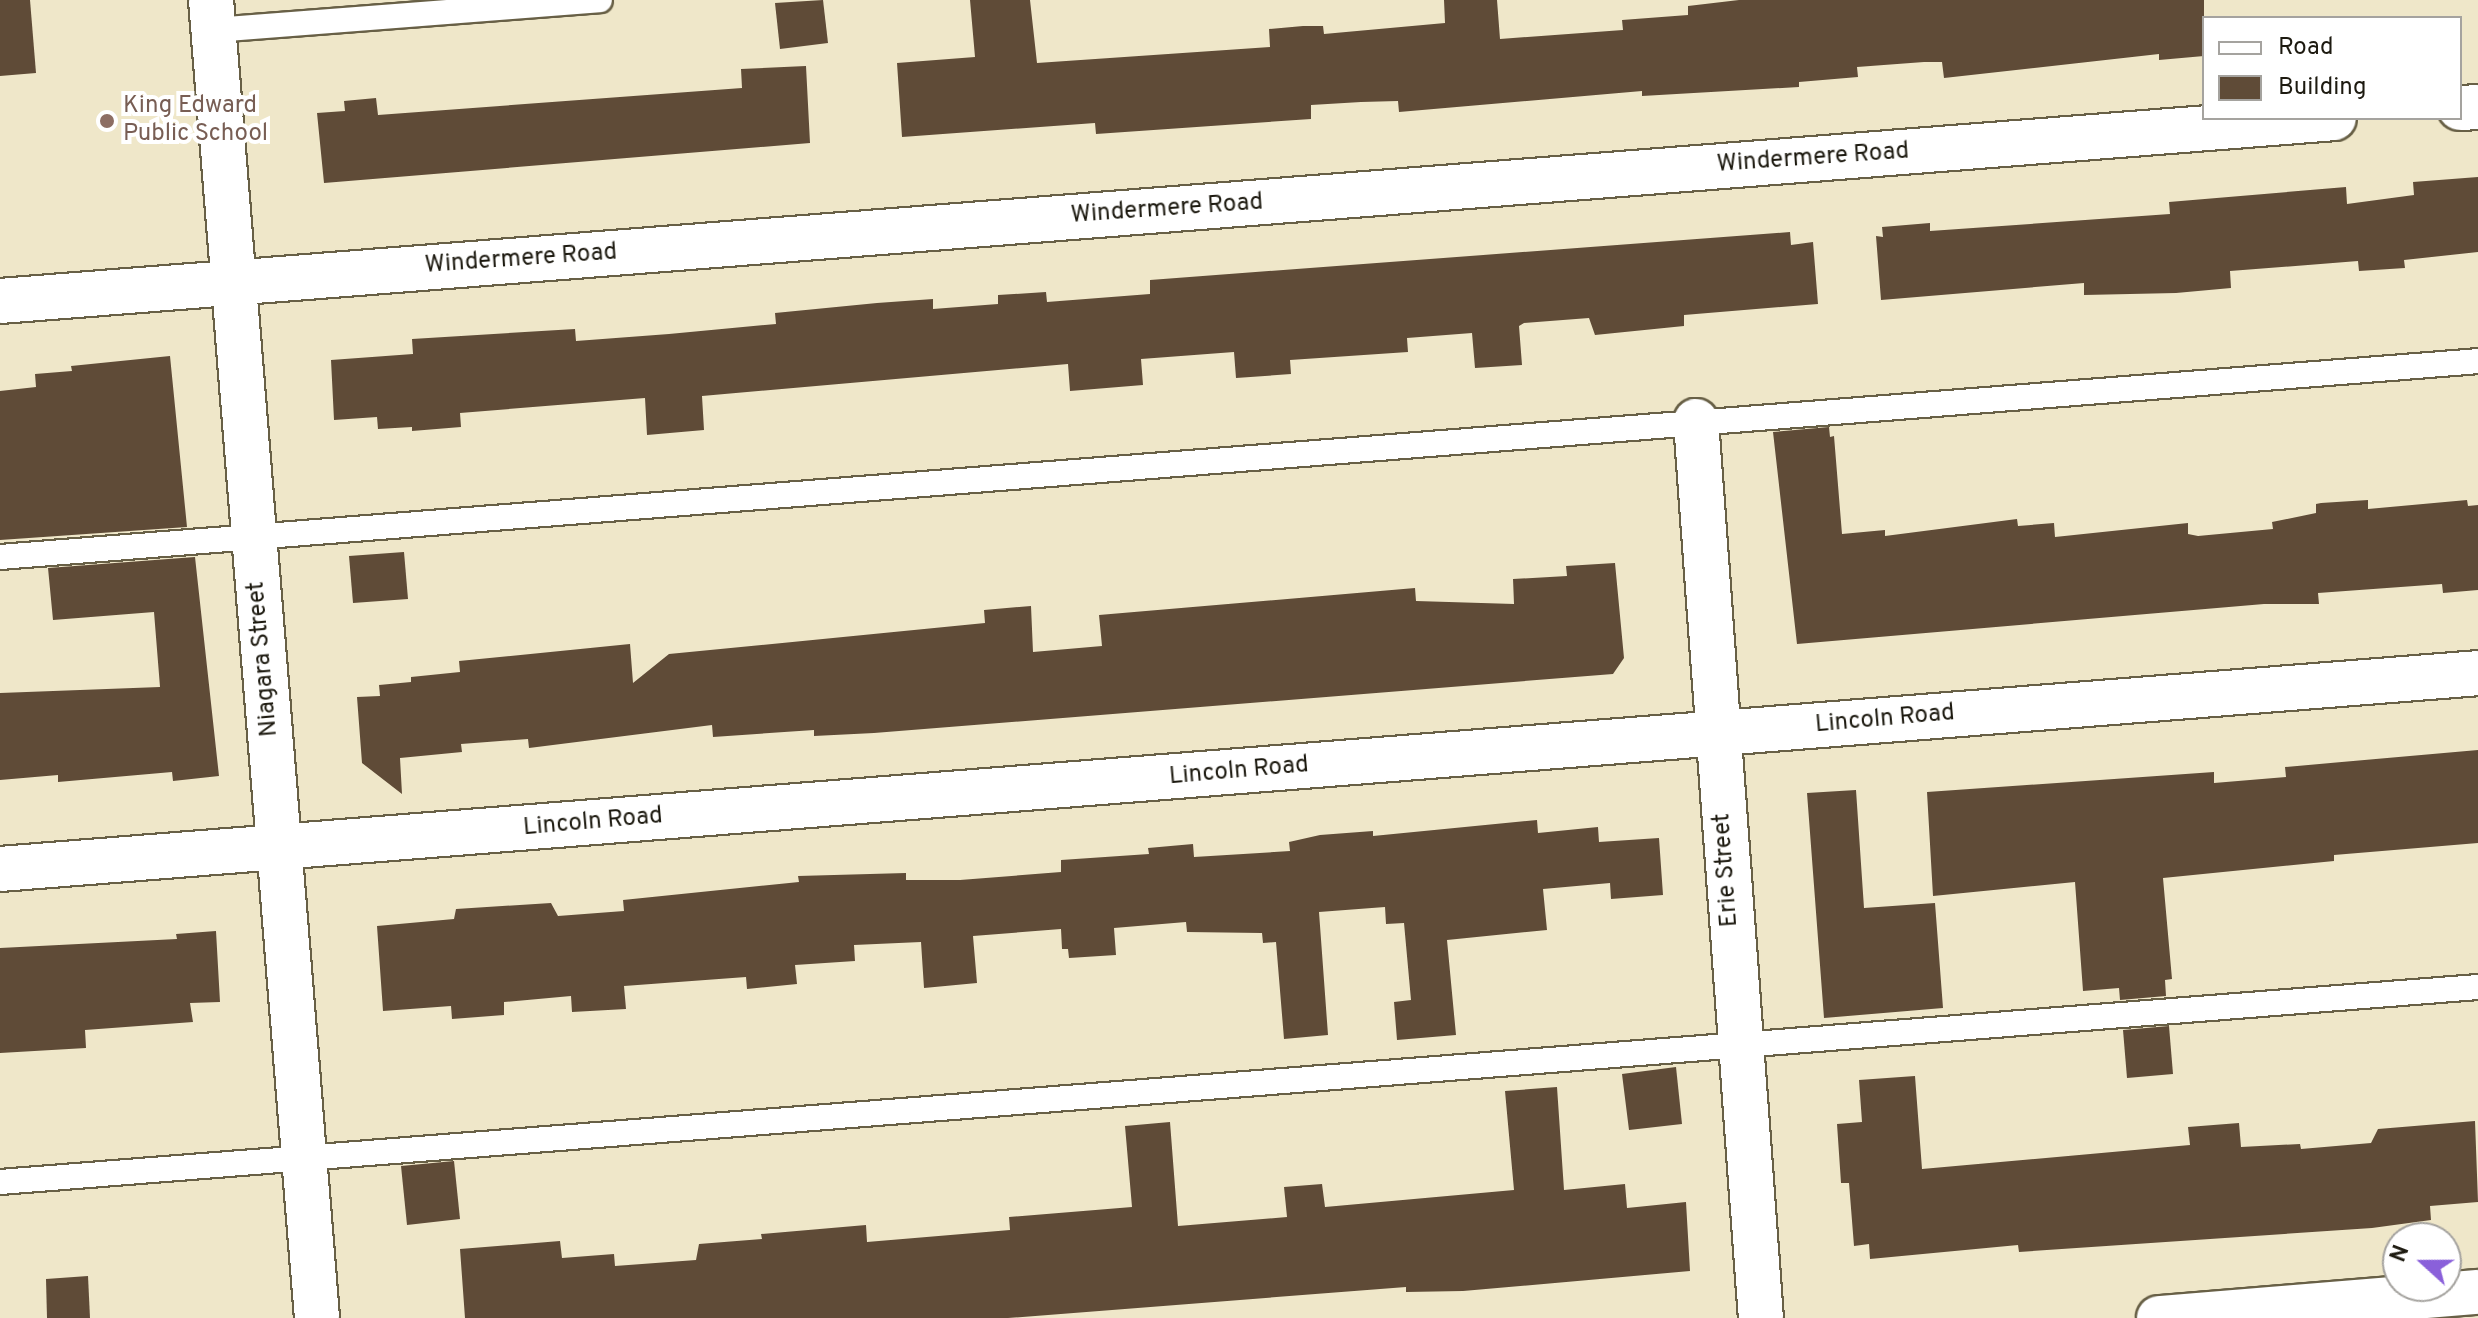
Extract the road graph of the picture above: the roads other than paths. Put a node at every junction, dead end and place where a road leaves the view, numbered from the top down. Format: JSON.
{"nodes":[{"id":1,"x":600,"y":0,"type":"edge"},
{"id":2,"x":212,"y":15,"type":"edge"},
{"id":3,"x":2309,"y":120,"type":"edge"},
{"id":4,"x":234,"y":283,"type":"junction"},
{"id":5,"x":0,"y":301,"type":"edge"},
{"id":6,"x":2478,"y":361,"type":"edge"},
{"id":7,"x":1696,"y":421,"type":"junction"},
{"id":8,"x":254,"y":536,"type":"junction"},
{"id":9,"x":0,"y":557,"type":"edge"},
{"id":10,"x":2478,"y":673,"type":"edge"},
{"id":11,"x":1717,"y":735,"type":"junction"},
{"id":12,"x":279,"y":847,"type":"junction"},
{"id":13,"x":0,"y":869,"type":"edge"},
{"id":14,"x":2478,"y":987,"type":"edge"},
{"id":15,"x":1740,"y":1045,"type":"junction"},
{"id":16,"x":304,"y":1158,"type":"junction"},
{"id":17,"x":0,"y":1182,"type":"edge"},
{"id":18,"x":2478,"y":1292,"type":"edge"},
{"id":19,"x":317,"y":1318,"type":"edge"},
{"id":20,"x":1761,"y":1318,"type":"edge"},
{"id":21,"x":2159,"y":1318,"type":"edge"}],
"edges":[{"from":1,"to":2,"type":"lane"},
{"from":2,"to":4,"type":"street","name":"Niagara Street"},
{"from":3,"to":4,"type":"street","name":"Windermere Road"},
{"from":4,"to":5,"type":"street","name":"Windermere Road"},
{"from":4,"to":8,"type":"street","name":"Niagara Street"},
{"from":6,"to":7,"type":"lane"},
{"from":7,"to":8,"type":"lane"},
{"from":7,"to":11,"type":"street","name":"Erie Street"},
{"from":8,"to":9,"type":"lane"},
{"from":8,"to":12,"type":"street","name":"Niagara Street"},
{"from":10,"to":11,"type":"street","name":"Lincoln Road"},
{"from":11,"to":12,"type":"street","name":"Lincoln Road"},
{"from":11,"to":15,"type":"street","name":"Erie Street"},
{"from":12,"to":13,"type":"street","name":"Lincoln Road"},
{"from":12,"to":16,"type":"street","name":"Niagara Street"},
{"from":14,"to":15,"type":"lane"},
{"from":15,"to":16,"type":"lane"},
{"from":15,"to":20,"type":"street","name":"Erie Street"},
{"from":16,"to":17,"type":"lane"},
{"from":16,"to":19,"type":"street","name":"Niagara Street"},
{"from":18,"to":21,"type":"street"}]}
